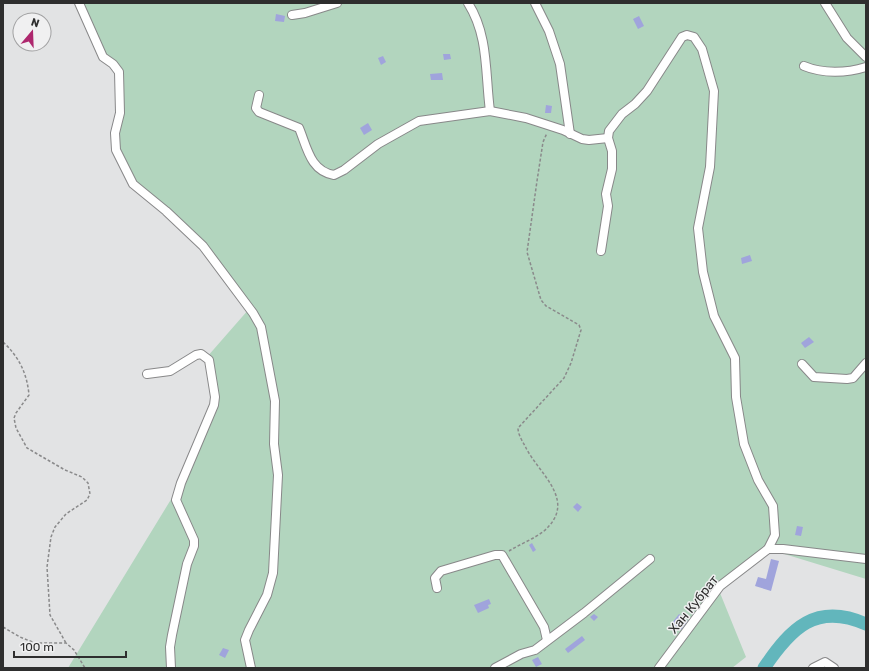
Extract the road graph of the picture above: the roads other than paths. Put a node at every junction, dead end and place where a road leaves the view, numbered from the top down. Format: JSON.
{"nodes":[{"id":1,"x":79,"y":3,"type":"edge"},
{"id":2,"x":337,"y":3,"type":"edge"},
{"id":3,"x":468,"y":3,"type":"edge"},
{"id":4,"x":535,"y":3,"type":"edge"},
{"id":5,"x":825,"y":3,"type":"edge"},
{"id":6,"x":292,"y":15,"type":"dead end"},
{"id":7,"x":866,"y":57,"type":"edge"},
{"id":8,"x":804,"y":66,"type":"dead end"},
{"id":9,"x":866,"y":67,"type":"edge"},
{"id":10,"x":259,"y":95,"type":"dead end"},
{"id":11,"x":490,"y":110,"type":"junction"},
{"id":12,"x":570,"y":134,"type":"junction"},
{"id":13,"x":608,"y":138,"type":"junction"},
{"id":14,"x":601,"y":252,"type":"dead end"},
{"id":15,"x":866,"y":363,"type":"edge"},
{"id":16,"x":802,"y":364,"type":"dead end"},
{"id":17,"x":146,"y":374,"type":"dead end"},
{"id":18,"x":768,"y":549,"type":"junction"},
{"id":19,"x":650,"y":558,"type":"dead end"},
{"id":20,"x":866,"y":560,"type":"edge"},
{"id":21,"x":437,"y":588,"type":"dead end"},
{"id":22,"x":547,"y":640,"type":"junction"},
{"id":23,"x":171,"y":668,"type":"edge"},
{"id":24,"x":251,"y":668,"type":"edge"},
{"id":25,"x":495,"y":668,"type":"edge"},
{"id":26,"x":659,"y":668,"type":"edge"},
{"id":27,"x":813,"y":668,"type":"edge"},
{"id":28,"x":834,"y":668,"type":"edge"}],
"edges":[{"from":1,"to":24,"type":"street"},
{"from":2,"to":6,"type":"street"},
{"from":3,"to":11,"type":"street"},
{"from":4,"to":12,"type":"street"},
{"from":5,"to":7,"type":"street"},
{"from":8,"to":9,"type":"street"},
{"from":10,"to":11,"type":"street"},
{"from":11,"to":12,"type":"street"},
{"from":12,"to":13,"type":"street"},
{"from":13,"to":14,"type":"street"},
{"from":13,"to":18,"type":"street"},
{"from":15,"to":16,"type":"street"},
{"from":17,"to":23,"type":"street"},
{"from":18,"to":20,"type":"street"},
{"from":18,"to":26,"type":"street","name":"Хан Кубрат"},
{"from":19,"to":22,"type":"street"},
{"from":21,"to":22,"type":"street"},
{"from":22,"to":25,"type":"street"},
{"from":27,"to":28,"type":"street"}]}
